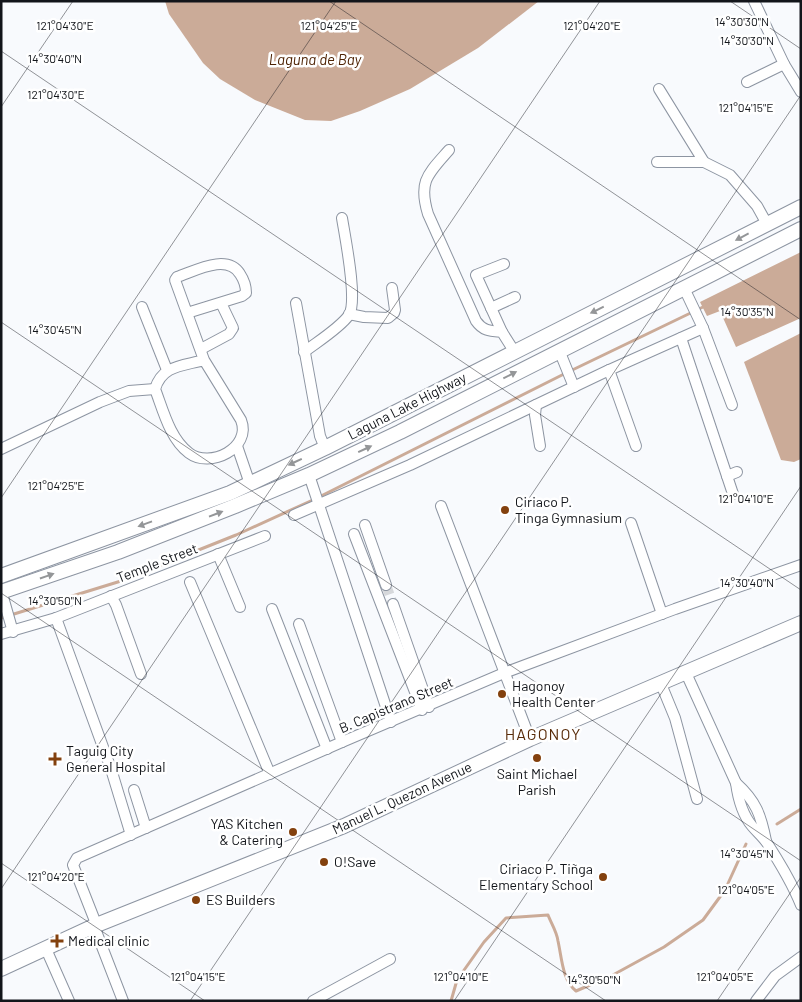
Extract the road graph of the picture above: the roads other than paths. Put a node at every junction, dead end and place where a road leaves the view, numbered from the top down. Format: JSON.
{"nodes":[{"id":1,"x":754,"y":1,"type":"edge"},
{"id":2,"x":784,"y":64,"type":"junction"},
{"id":3,"x":746,"y":82,"type":"dead end"},
{"id":4,"x":659,"y":89,"type":"dead end"},
{"id":5,"x":801,"y":92,"type":"edge"},
{"id":6,"x":449,"y":150,"type":"dead end"},
{"id":7,"x":657,"y":162,"type":"dead end"},
{"id":8,"x":704,"y":162,"type":"junction"},
{"id":9,"x":801,"y":207,"type":"edge"},
{"id":10,"x":342,"y":218,"type":"dead end"},
{"id":11,"x":767,"y":224,"type":"junction"},
{"id":12,"x":801,"y":229,"type":"edge"},
{"id":13,"x":504,"y":264,"type":"dead end"},
{"id":14,"x":392,"y":288,"type":"dead end"},
{"id":15,"x":684,"y":288,"type":"junction"},
{"id":16,"x":515,"y":298,"type":"dead end"},
{"id":17,"x":221,"y":303,"type":"junction"},
{"id":18,"x":296,"y":303,"type":"dead end"},
{"id":19,"x":142,"y":307,"type":"dead end"},
{"id":20,"x":491,"y":308,"type":"junction"},
{"id":21,"x":188,"y":313,"type":"junction"},
{"id":22,"x":350,"y":314,"type":"junction"},
{"id":23,"x":702,"y":325,"type":"junction"},
{"id":24,"x":502,"y":332,"type":"junction"},
{"id":25,"x":681,"y":338,"type":"junction"},
{"id":26,"x":201,"y":349,"type":"junction"},
{"id":27,"x":559,"y":350,"type":"junction"},
{"id":28,"x":514,"y":351,"type":"junction"},
{"id":29,"x":304,"y":352,"type":"junction"},
{"id":30,"x":204,"y":360,"type":"junction"},
{"id":31,"x":167,"y":370,"type":"junction"},
{"id":32,"x":609,"y":370,"type":"junction"},
{"id":33,"x":573,"y":384,"type":"junction"},
{"id":34,"x":155,"y":390,"type":"junction"},
{"id":35,"x":536,"y":405,"type":"junction"},
{"id":36,"x":732,"y":405,"type":"dead end"},
{"id":37,"x":237,"y":446,"type":"junction"},
{"id":38,"x":540,"y":446,"type":"dead end"},
{"id":39,"x":636,"y":446,"type":"dead end"},
{"id":40,"x":325,"y":448,"type":"junction"},
{"id":41,"x":1,"y":449,"type":"edge"},
{"id":42,"x":737,"y":472,"type":"dead end"},
{"id":43,"x":309,"y":475,"type":"junction"},
{"id":44,"x":727,"y":476,"type":"junction"},
{"id":45,"x":250,"y":484,"type":"junction"},
{"id":46,"x":733,"y":494,"type":"dead end"},
{"id":47,"x":318,"y":504,"type":"junction"},
{"id":48,"x":441,"y":506,"type":"dead end"},
{"id":49,"x":294,"y":515,"type":"dead end"},
{"id":50,"x":631,"y":523,"type":"dead end"},
{"id":51,"x":365,"y":526,"type":"dead end"},
{"id":52,"x":354,"y":534,"type":"dead end"},
{"id":53,"x":265,"y":536,"type":"dead end"},
{"id":54,"x":218,"y":554,"type":"junction"},
{"id":55,"x":801,"y":565,"type":"edge"},
{"id":56,"x":1,"y":576,"type":"edge"},
{"id":57,"x":190,"y":582,"type":"dead end"},
{"id":58,"x":386,"y":585,"type":"tunnel mouth"},
{"id":59,"x":1,"y":591,"type":"edge"},
{"id":60,"x":111,"y":596,"type":"junction"},
{"id":61,"x":393,"y":604,"type":"tunnel mouth"},
{"id":62,"x":240,"y":607,"type":"dead end"},
{"id":63,"x":272,"y":609,"type":"dead end"},
{"id":64,"x":662,"y":614,"type":"junction"},
{"id":65,"x":56,"y":618,"type":"junction"},
{"id":66,"x":801,"y":623,"type":"edge"},
{"id":67,"x":299,"y":624,"type":"dead end"},
{"id":68,"x":12,"y":628,"type":"junction"},
{"id":69,"x":1,"y":634,"type":"edge"},
{"id":70,"x":686,"y":673,"type":"junction"},
{"id":71,"x":141,"y":674,"type":"dead end"},
{"id":72,"x":504,"y":674,"type":"junction"},
{"id":73,"x":661,"y":684,"type":"junction"},
{"id":74,"x":425,"y":708,"type":"junction"},
{"id":75,"x":391,"y":722,"type":"junction"},
{"id":76,"x":530,"y":740,"type":"junction"},
{"id":77,"x":342,"y":742,"type":"junction"},
{"id":78,"x":327,"y":749,"type":"junction"},
{"id":79,"x":270,"y":774,"type":"junction"},
{"id":80,"x":134,"y":790,"type":"dead end"},
{"id":81,"x":697,"y":799,"type":"dead end"},
{"id":82,"x":146,"y":828,"type":"junction"},
{"id":83,"x":131,"y":835,"type":"junction"},
{"id":84,"x":801,"y":904,"type":"edge"},
{"id":85,"x":94,"y":926,"type":"junction"},
{"id":86,"x":46,"y":949,"type":"junction"},
{"id":87,"x":801,"y":957,"type":"edge"},
{"id":88,"x":390,"y":959,"type":"dead end"},
{"id":89,"x":1,"y":969,"type":"edge"},
{"id":90,"x":309,"y":1000,"type":"edge"},
{"id":91,"x":69,"y":1001,"type":"edge"},
{"id":92,"x":123,"y":1001,"type":"edge"},
{"id":93,"x":756,"y":1001,"type":"edge"}],
"edges":[{"from":1,"to":2,"type":"street"},
{"from":2,"to":3,"type":"street"},
{"from":2,"to":5,"type":"street"},
{"from":4,"to":8,"type":"street"},
{"from":6,"to":24,"type":"street"},
{"from":7,"to":8,"type":"street"},
{"from":8,"to":11,"type":"street"},
{"from":9,"to":11,"type":"main road","name":"Laguna Lake Highway"},
{"from":10,"to":22,"type":"street"},
{"from":11,"to":28,"type":"main road","name":"Laguna Lake Highway","one_way":true},
{"from":12,"to":15,"type":"main road","name":"Laguna Lake Highway"},
{"from":13,"to":20,"type":"street"},
{"from":14,"to":22,"type":"street"},
{"from":15,"to":23,"type":"street"},
{"from":15,"to":27,"type":"main road","name":"Laguna Lake Highway"},
{"from":16,"to":20,"type":"street"},
{"from":17,"to":21,"type":"street"},
{"from":17,"to":21,"type":"street"},
{"from":17,"to":26,"type":"street"},
{"from":18,"to":29,"type":"street"},
{"from":19,"to":31,"type":"street"},
{"from":20,"to":24,"type":"street"},
{"from":21,"to":26,"type":"street"},
{"from":22,"to":29,"type":"street"},
{"from":23,"to":25,"type":"street"},
{"from":23,"to":36,"type":"street"},
{"from":24,"to":28,"type":"street"},
{"from":25,"to":32,"type":"street"},
{"from":25,"to":44,"type":"street"},
{"from":26,"to":30,"type":"street"},
{"from":27,"to":33,"type":"street"},
{"from":43,"to":27,"type":"main road","name":"Laguna Lake Highway","one_way":true},
{"from":28,"to":40,"type":"main road","name":"Laguna Lake Highway"},
{"from":29,"to":40,"type":"street"},
{"from":30,"to":31,"type":"street"},
{"from":30,"to":37,"type":"street"},
{"from":31,"to":34,"type":"street"},
{"from":32,"to":33,"type":"street"},
{"from":32,"to":39,"type":"street"},
{"from":33,"to":35,"type":"street"},
{"from":34,"to":37,"type":"street"},
{"from":34,"to":41,"type":"street"},
{"from":35,"to":38,"type":"street"},
{"from":35,"to":47,"type":"street"},
{"from":37,"to":45,"type":"street"},
{"from":40,"to":45,"type":"main road","name":"Laguna Lake Highway","one_way":true},
{"from":42,"to":44,"type":"street"},
{"from":43,"to":47,"type":"street"},
{"from":59,"to":43,"type":"main road","name":"Laguna Lake Highway","one_way":true},
{"from":44,"to":46,"type":"street"},
{"from":45,"to":56,"type":"main road","name":"Laguna Lake Highway","one_way":true},
{"from":47,"to":49,"type":"street"},
{"from":47,"to":75,"type":"street"},
{"from":48,"to":72,"type":"street"},
{"from":50,"to":64,"type":"street"},
{"from":51,"to":58,"type":"street"},
{"from":52,"to":74,"type":"street"},
{"from":53,"to":54,"type":"street","name":"Temple Street"},
{"from":54,"to":60,"type":"street","name":"Temple Street"},
{"from":54,"to":62,"type":"street"},
{"from":55,"to":64,"type":"street","name":"B. Capistrano Street"},
{"from":57,"to":79,"type":"street"},
{"from":59,"to":68,"type":"street"},
{"from":60,"to":65,"type":"street","name":"Temple Street"},
{"from":60,"to":71,"type":"street"},
{"from":61,"to":74,"type":"street"},
{"from":63,"to":78,"type":"street"},
{"from":64,"to":72,"type":"street","name":"B. Capistrano Street"},
{"from":65,"to":68,"type":"street","name":"Temple Street"},
{"from":65,"to":83,"type":"street"},
{"from":66,"to":70,"type":"main road","name":"Manuel L. Quezon Avenue"},
{"from":67,"to":77,"type":"street"},
{"from":68,"to":69,"type":"street","name":"Temple Street"},
{"from":70,"to":73,"type":"main road","name":"Manuel L. Quezon Avenue"},
{"from":70,"to":84,"type":"street"},
{"from":72,"to":74,"type":"street","name":"B. Capistrano Street"},
{"from":72,"to":76,"type":"street"},
{"from":73,"to":76,"type":"main road","name":"Manuel L. Quezon Avenue"},
{"from":73,"to":81,"type":"street"},
{"from":74,"to":75,"type":"street","name":"B. Capistrano Street"},
{"from":75,"to":77,"type":"street","name":"B. Capistrano Street"},
{"from":76,"to":85,"type":"main road","name":"Manuel L. Quezon Avenue"},
{"from":77,"to":78,"type":"street","name":"B. Capistrano Street"},
{"from":78,"to":79,"type":"street","name":"B. Capistrano Street"},
{"from":79,"to":82,"type":"street","name":"B. Capistrano Street"},
{"from":80,"to":82,"type":"street"},
{"from":82,"to":83,"type":"street","name":"B. Capistrano Street"},
{"from":83,"to":85,"type":"street","name":"B. Capistrano Street"},
{"from":85,"to":86,"type":"main road","name":"Manuel L. Quezon Avenue"},
{"from":85,"to":92,"type":"street"},
{"from":86,"to":89,"type":"main road","name":"Manuel L. Quezon Avenue"},
{"from":86,"to":91,"type":"street"},
{"from":87,"to":93,"type":"street"},
{"from":88,"to":90,"type":"street"}]}
